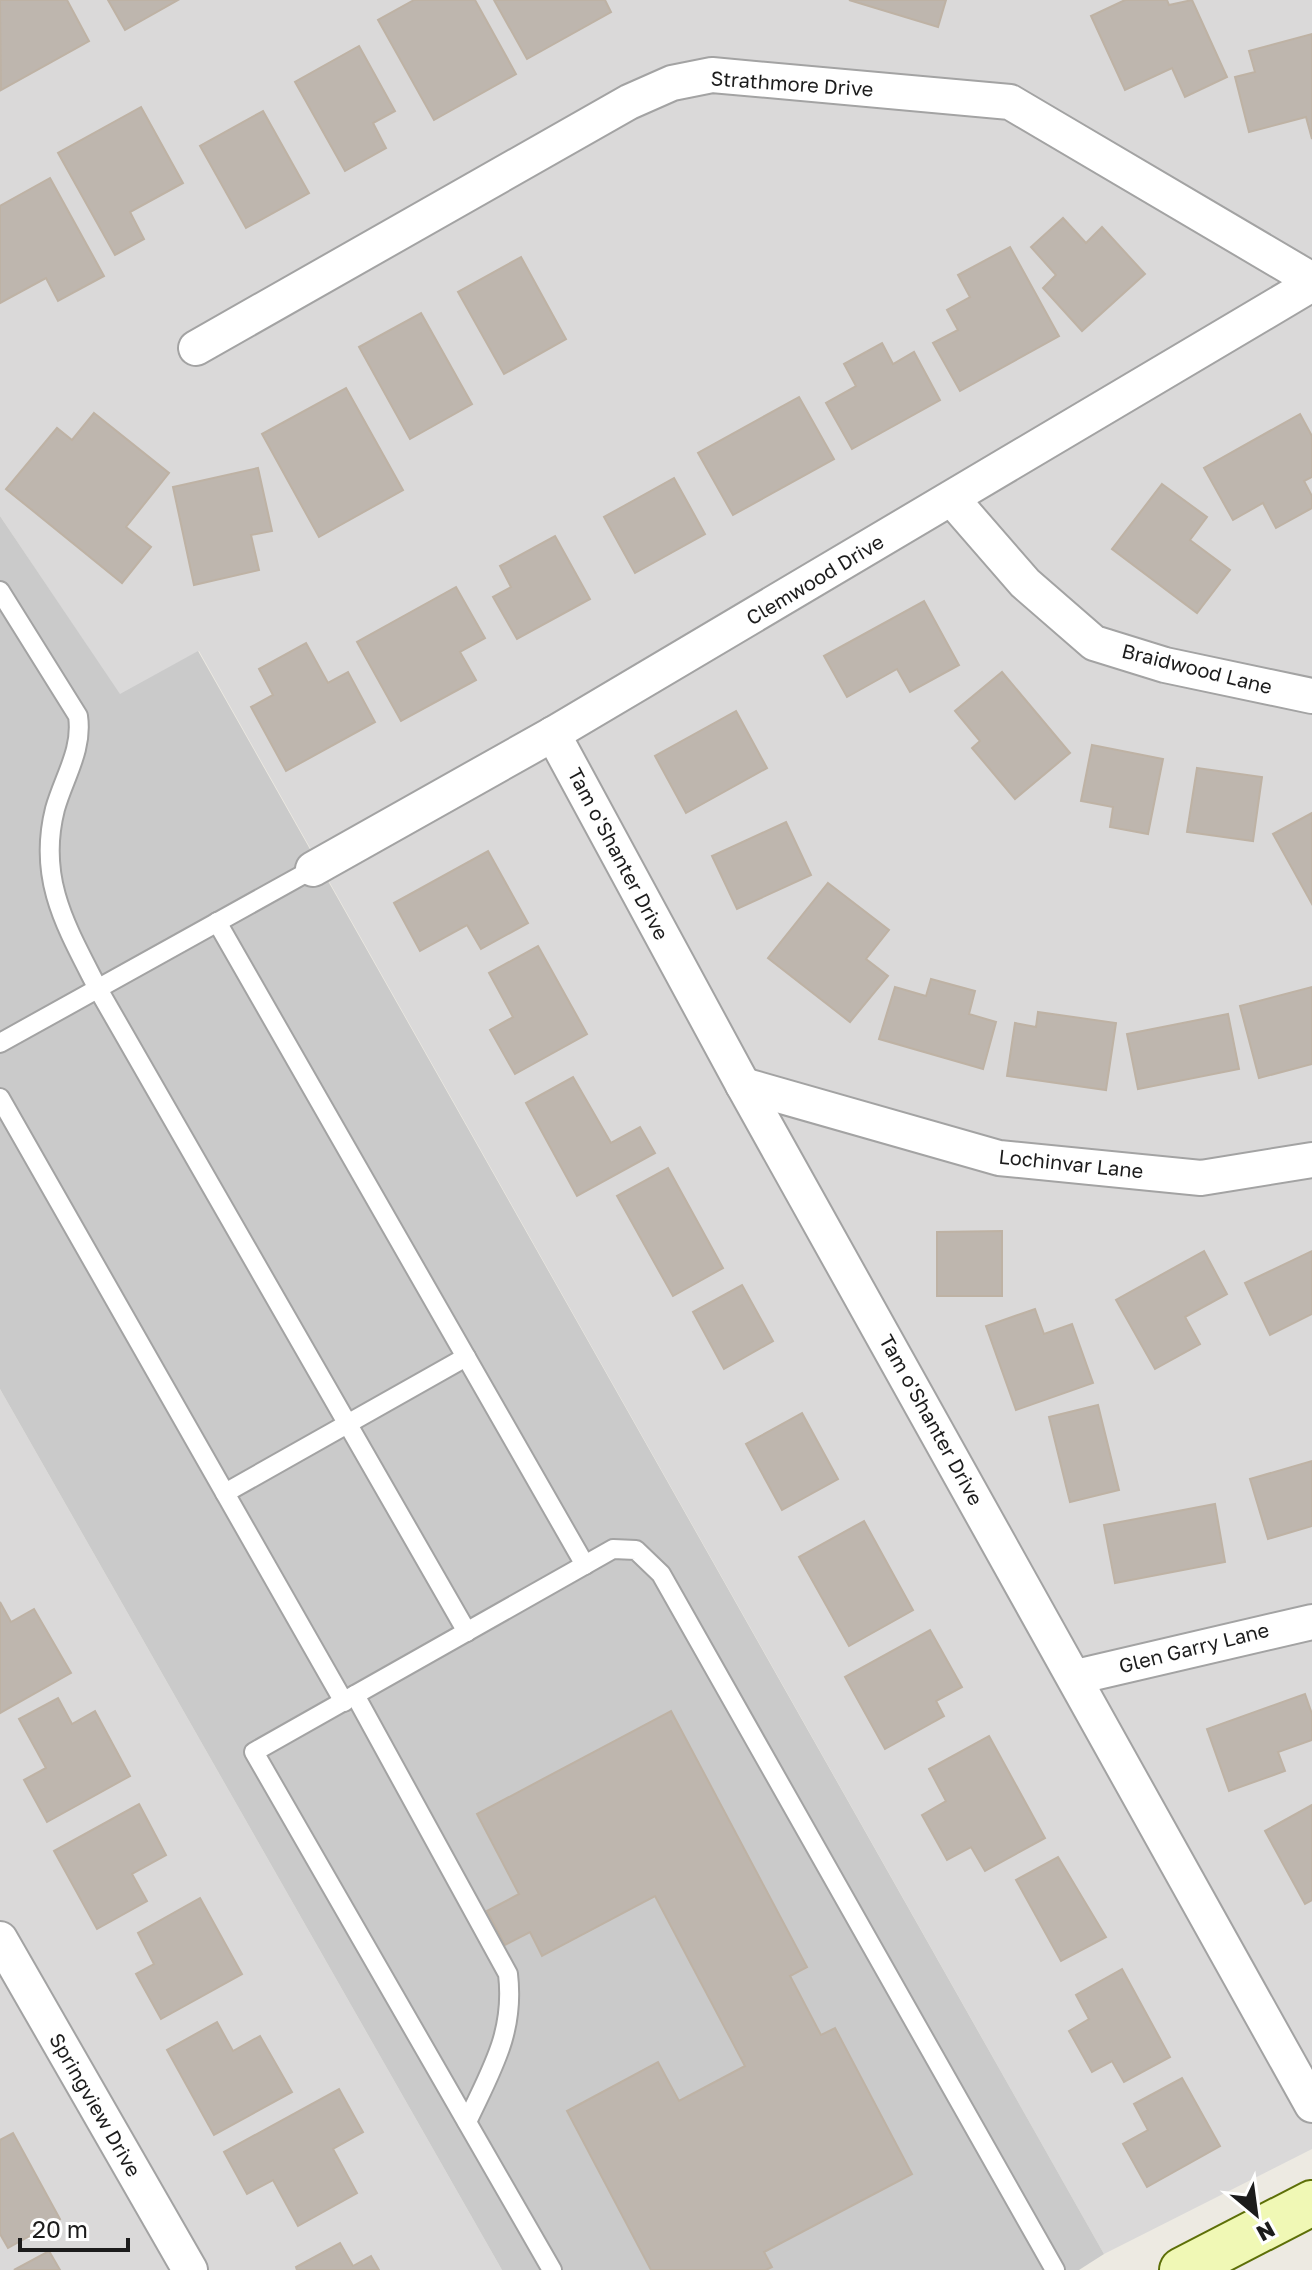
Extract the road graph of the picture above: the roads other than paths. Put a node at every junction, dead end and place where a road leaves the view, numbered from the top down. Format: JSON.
{"nodes":[{"id":1,"x":1312,"y":282,"type":"edge"},
{"id":2,"x":196,"y":348,"type":"dead end"},
{"id":3,"x":952,"y":499,"type":"junction"},
{"id":4,"x":0,"y":591,"type":"edge"},
{"id":5,"x":1312,"y":696,"type":"edge"},
{"id":6,"x":553,"y":734,"type":"junction"},
{"id":7,"x":313,"y":869,"type":"joint"},
{"id":8,"x":217,"y":922,"type":"junction"},
{"id":9,"x":98,"y":989,"type":"junction"},
{"id":10,"x":0,"y":1043,"type":"edge"},
{"id":11,"x":743,"y":1085,"type":"junction"},
{"id":12,"x":0,"y":1098,"type":"edge"},
{"id":13,"x":1312,"y":1160,"type":"edge"},
{"id":14,"x":466,"y":1357,"type":"junction"},
{"id":15,"x":347,"y":1424,"type":"junction"},
{"id":16,"x":225,"y":1493,"type":"junction"},
{"id":17,"x":585,"y":1565,"type":"junction"},
{"id":18,"x":1312,"y":1622,"type":"edge"},
{"id":19,"x":467,"y":1632,"type":"junction"},
{"id":20,"x":1076,"y":1677,"type":"junction"},
{"id":21,"x":349,"y":1698,"type":"junction"},
{"id":22,"x":0,"y":1939,"type":"edge"},
{"id":23,"x":1312,"y":2105,"type":"edge"},
{"id":24,"x":467,"y":2122,"type":"junction"},
{"id":25,"x":1312,"y":2203,"type":"edge"},
{"id":26,"x":190,"y":2270,"type":"edge"},
{"id":27,"x":552,"y":2270,"type":"edge"},
{"id":28,"x":1055,"y":2270,"type":"edge"},
{"id":29,"x":1182,"y":2270,"type":"edge"}],
"edges":[{"from":1,"to":2,"type":"street","name":"Strathmore Drive"},
{"from":1,"to":3,"type":"street","name":"Clemwood Drive"},
{"from":3,"to":5,"type":"street","name":"Braidwood Lane"},
{"from":3,"to":6,"type":"street","name":"Clemwood Drive"},
{"from":4,"to":9,"type":"lane"},
{"from":6,"to":7,"type":"street","name":"Clemwood Drive"},
{"from":6,"to":11,"type":"street","name":"Tam o'Shanter Drive"},
{"from":7,"to":8,"type":"lane"},
{"from":8,"to":9,"type":"lane"},
{"from":8,"to":14,"type":"lane"},
{"from":9,"to":10,"type":"lane"},
{"from":9,"to":15,"type":"lane"},
{"from":11,"to":13,"type":"street","name":"Lochinvar Lane"},
{"from":11,"to":20,"type":"street","name":"Tam o'Shanter Drive"},
{"from":12,"to":16,"type":"lane"},
{"from":14,"to":15,"type":"lane"},
{"from":14,"to":17,"type":"lane"},
{"from":15,"to":16,"type":"lane"},
{"from":15,"to":19,"type":"lane"},
{"from":16,"to":21,"type":"lane"},
{"from":17,"to":19,"type":"lane"},
{"from":17,"to":28,"type":"lane"},
{"from":18,"to":20,"type":"street","name":"Glen Garry Lane"},
{"from":19,"to":21,"type":"lane"},
{"from":20,"to":23,"type":"street","name":"Tam o'Shanter Drive"},
{"from":21,"to":24,"type":"lane"},
{"from":21,"to":24,"type":"lane"},
{"from":22,"to":26,"type":"street","name":"Springview Drive"},
{"from":24,"to":27,"type":"lane"},
{"from":25,"to":29,"type":"main road"}]}
